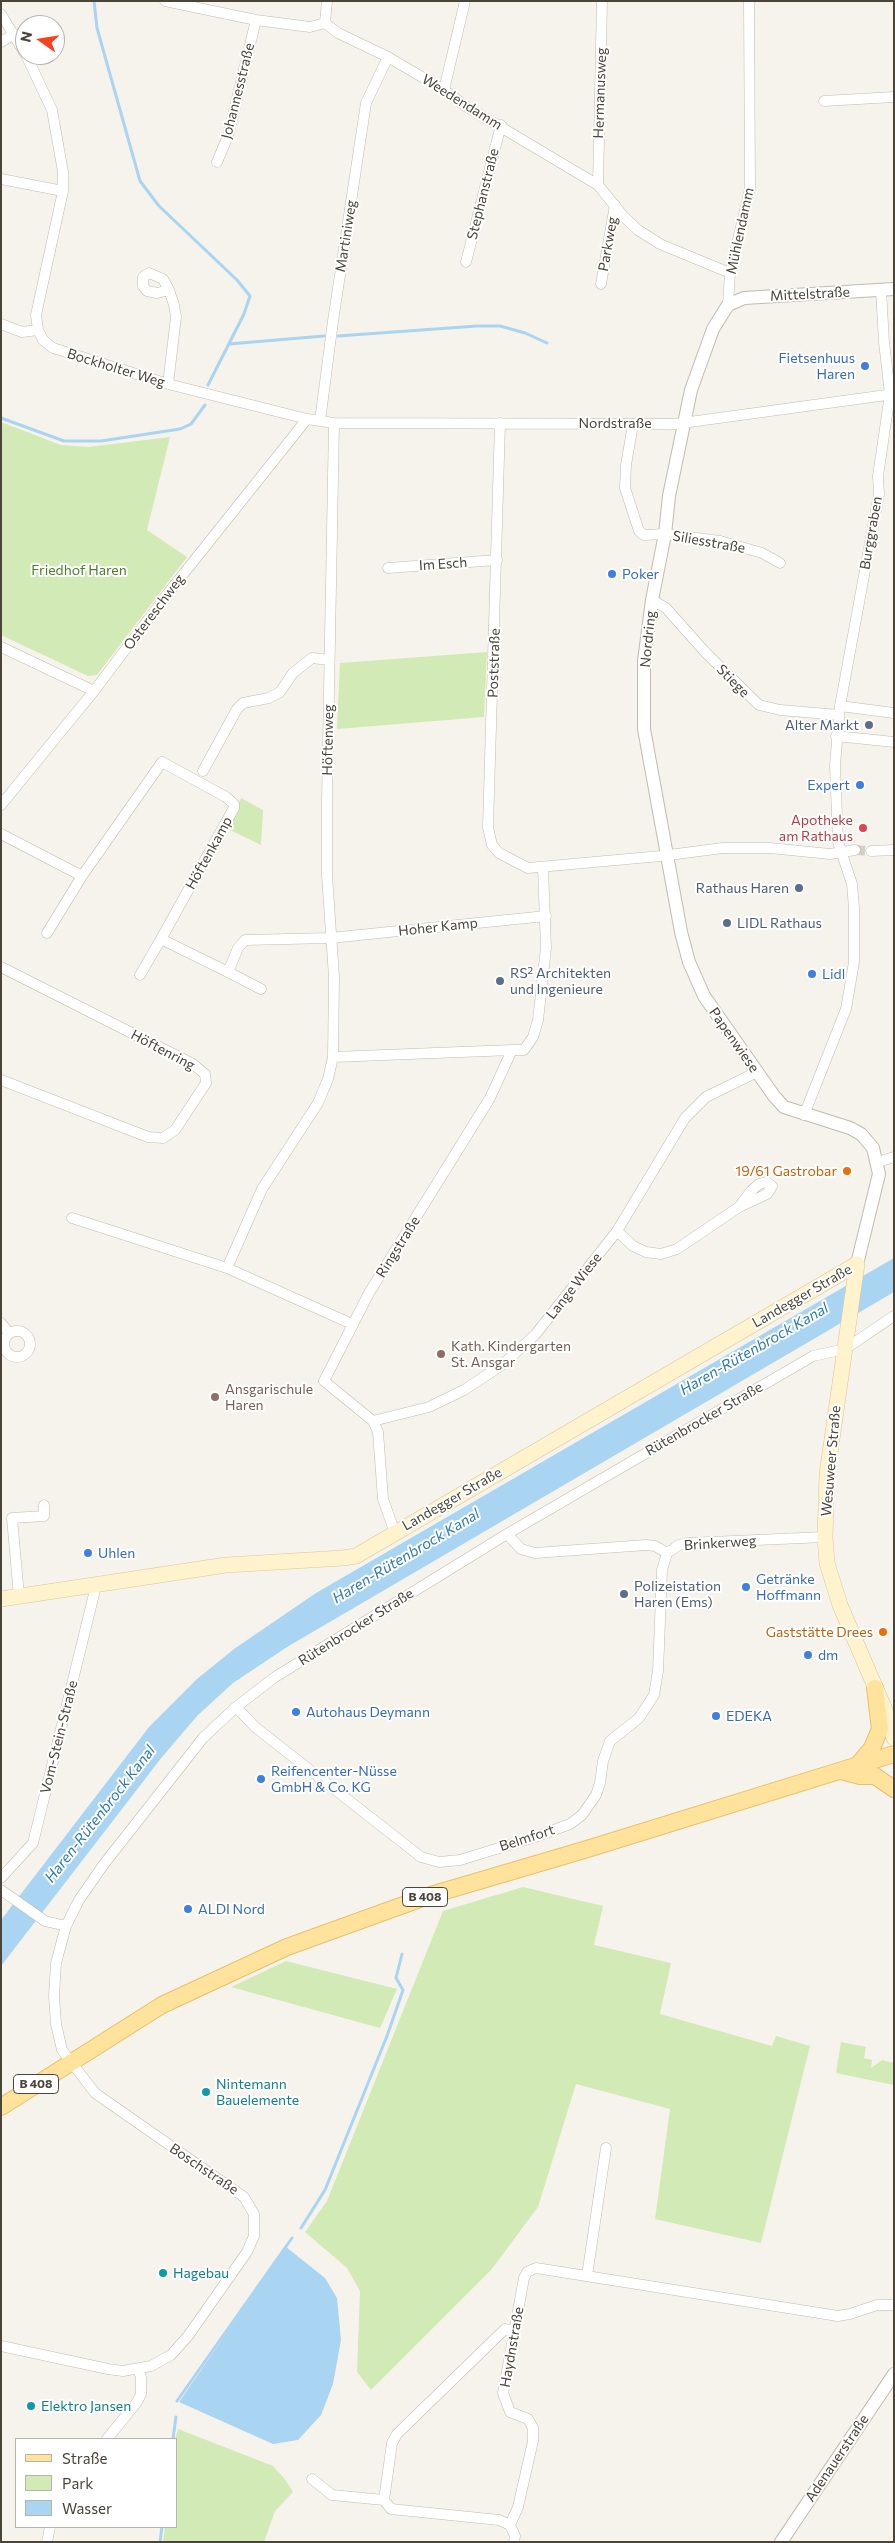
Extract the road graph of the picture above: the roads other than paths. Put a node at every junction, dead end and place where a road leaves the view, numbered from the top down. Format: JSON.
{"nodes":[{"id":1,"x":165,"y":1,"type":"edge"},
{"id":2,"x":327,"y":1,"type":"edge"},
{"id":3,"x":465,"y":1,"type":"edge"},
{"id":4,"x":602,"y":1,"type":"edge"},
{"id":5,"x":749,"y":1,"type":"edge"},
{"id":6,"x":1,"y":14,"type":"edge"},
{"id":7,"x":256,"y":20,"type":"junction"},
{"id":8,"x":325,"y":23,"type":"junction"},
{"id":9,"x":14,"y":34,"type":"joint"},
{"id":10,"x":1,"y":42,"type":"edge"},
{"id":11,"x":388,"y":57,"type":"junction"},
{"id":12,"x":30,"y":65,"type":"edge"},
{"id":13,"x":444,"y":90,"type":"junction"},
{"id":14,"x":894,"y":96,"type":"edge"},
{"id":15,"x":824,"y":102,"type":"dead end"},
{"id":16,"x":501,"y":125,"type":"junction"},
{"id":17,"x":217,"y":162,"type":"dead end"},
{"id":18,"x":1,"y":180,"type":"edge"},
{"id":19,"x":598,"y":185,"type":"junction"},
{"id":20,"x":62,"y":191,"type":"junction"},
{"id":21,"x":615,"y":205,"type":"junction"},
{"id":22,"x":466,"y":262,"type":"dead end"},
{"id":23,"x":730,"y":273,"type":"junction"},
{"id":24,"x":600,"y":284,"type":"dead end"},
{"id":25,"x":169,"y":290,"type":"dead end"},
{"id":26,"x":888,"y":290,"type":"edge"},
{"id":27,"x":728,"y":305,"type":"junction"},
{"id":28,"x":1,"y":324,"type":"edge"},
{"id":29,"x":38,"y":330,"type":"junction"},
{"id":30,"x":168,"y":384,"type":"junction"},
{"id":31,"x":892,"y":394,"type":"edge"},
{"id":32,"x":307,"y":419,"type":"junction"},
{"id":33,"x":320,"y":421,"type":"junction"},
{"id":34,"x":500,"y":422,"type":"junction"},
{"id":35,"x":684,"y":422,"type":"junction"},
{"id":36,"x":334,"y":423,"type":"junction"},
{"id":37,"x":633,"y":424,"type":"junction"},
{"id":38,"x":665,"y":534,"type":"junction"},
{"id":39,"x":498,"y":560,"type":"junction"},
{"id":40,"x":780,"y":562,"type":"dead end"},
{"id":41,"x":388,"y":568,"type":"dead end"},
{"id":42,"x":652,"y":600,"type":"junction"},
{"id":43,"x":1,"y":647,"type":"edge"},
{"id":44,"x":330,"y":660,"type":"junction"},
{"id":45,"x":94,"y":691,"type":"junction"},
{"id":46,"x":840,"y":711,"type":"junction"},
{"id":47,"x":894,"y":713,"type":"edge"},
{"id":48,"x":836,"y":736,"type":"junction"},
{"id":49,"x":894,"y":742,"type":"edge"},
{"id":50,"x":203,"y":771,"type":"dead end"},
{"id":51,"x":1,"y":805,"type":"edge"},
{"id":52,"x":1,"y":834,"type":"edge"},
{"id":53,"x":855,"y":850,"type":"tunnel mouth"},
{"id":54,"x":894,"y":850,"type":"edge"},
{"id":55,"x":871,"y":851,"type":"tunnel mouth"},
{"id":56,"x":841,"y":854,"type":"junction"},
{"id":57,"x":668,"y":856,"type":"junction"},
{"id":58,"x":543,"y":867,"type":"junction"},
{"id":59,"x":82,"y":876,"type":"junction"},
{"id":60,"x":546,"y":916,"type":"junction"},
{"id":61,"x":47,"y":933,"type":"dead end"},
{"id":62,"x":161,"y":938,"type":"junction"},
{"id":63,"x":330,"y":938,"type":"junction"},
{"id":64,"x":1,"y":967,"type":"edge"},
{"id":65,"x":228,"y":972,"type":"junction"},
{"id":66,"x":140,"y":976,"type":"dead end"},
{"id":67,"x":261,"y":989,"type":"dead end"},
{"id":68,"x":512,"y":1050,"type":"junction"},
{"id":69,"x":333,"y":1057,"type":"junction"},
{"id":70,"x":757,"y":1072,"type":"junction"},
{"id":71,"x":1,"y":1080,"type":"edge"},
{"id":72,"x":804,"y":1115,"type":"junction"},
{"id":73,"x":894,"y":1157,"type":"edge"},
{"id":74,"x":878,"y":1162,"type":"junction"},
{"id":75,"x":740,"y":1207,"type":"dead end"},
{"id":76,"x":72,"y":1218,"type":"dead end"},
{"id":77,"x":617,"y":1231,"type":"junction"},
{"id":78,"x":226,"y":1268,"type":"junction"},
{"id":79,"x":856,"y":1269,"type":"junction"},
{"id":80,"x":894,"y":1316,"type":"edge"},
{"id":81,"x":1,"y":1323,"type":"edge"},
{"id":82,"x":352,"y":1324,"type":"junction"},
{"id":83,"x":5,"y":1339,"type":"edge"},
{"id":84,"x":844,"y":1349,"type":"junction"},
{"id":85,"x":373,"y":1421,"type":"junction"},
{"id":86,"x":44,"y":1505,"type":"dead end"},
{"id":87,"x":395,"y":1532,"type":"junction"},
{"id":88,"x":507,"y":1534,"type":"junction"},
{"id":89,"x":825,"y":1537,"type":"junction"},
{"id":90,"x":667,"y":1553,"type":"junction"},
{"id":91,"x":96,"y":1586,"type":"junction"},
{"id":92,"x":19,"y":1596,"type":"junction"},
{"id":93,"x":1,"y":1599,"type":"edge"},
{"id":94,"x":875,"y":1688,"type":"junction"},
{"id":95,"x":236,"y":1708,"type":"junction"},
{"id":96,"x":890,"y":1717,"type":"edge"},
{"id":97,"x":894,"y":1738,"type":"edge"},
{"id":98,"x":894,"y":1754,"type":"edge"},
{"id":99,"x":857,"y":1766,"type":"junction"},
{"id":100,"x":841,"y":1771,"type":"junction"},
{"id":101,"x":894,"y":1789,"type":"edge"},
{"id":102,"x":1,"y":1878,"type":"edge"},
{"id":103,"x":6,"y":1892,"type":"edge"},
{"id":104,"x":66,"y":1926,"type":"junction"},
{"id":105,"x":70,"y":2062,"type":"junction"},
{"id":106,"x":1,"y":2107,"type":"edge"},
{"id":107,"x":606,"y":2148,"type":"dead end"},
{"id":108,"x":587,"y":2276,"type":"junction"},
{"id":109,"x":894,"y":2305,"type":"edge"},
{"id":110,"x":514,"y":2332,"type":"junction"},
{"id":111,"x":1,"y":2346,"type":"edge"},
{"id":112,"x":138,"y":2369,"type":"junction"},
{"id":113,"x":894,"y":2374,"type":"edge"},
{"id":114,"x":108,"y":2438,"type":"edge"},
{"id":115,"x":312,"y":2479,"type":"dead end"},
{"id":116,"x":384,"y":2500,"type":"junction"},
{"id":117,"x":510,"y":2525,"type":"junction"},
{"id":118,"x":50,"y":2528,"type":"edge"},
{"id":119,"x":47,"y":2542,"type":"edge"},
{"id":120,"x":514,"y":2542,"type":"edge"},
{"id":121,"x":781,"y":2542,"type":"edge"}],
"edges":[{"from":1,"to":7,"type":"street"},
{"from":2,"to":8,"type":"street"},
{"from":3,"to":13,"type":"street"},
{"from":4,"to":19,"type":"street","name":"Hermanusweg"},
{"from":5,"to":23,"type":"street","name":"Mühlendamm"},
{"from":6,"to":9,"type":"street"},
{"from":7,"to":8,"type":"street"},
{"from":7,"to":17,"type":"street","name":"Johannesstraße"},
{"from":8,"to":11,"type":"street","name":"Weedendamm"},
{"from":9,"to":10,"type":"street"},
{"from":11,"to":13,"type":"street","name":"Weedendamm"},
{"from":11,"to":33,"type":"street","name":"Martiniweg"},
{"from":12,"to":20,"type":"street"},
{"from":13,"to":16,"type":"street","name":"Weedendamm"},
{"from":14,"to":15,"type":"street"},
{"from":16,"to":19,"type":"street","name":"Weedendamm"},
{"from":16,"to":22,"type":"street","name":"Stephanstraße"},
{"from":18,"to":20,"type":"street"},
{"from":19,"to":21,"type":"street","name":"Weedendamm"},
{"from":20,"to":29,"type":"street"},
{"from":21,"to":23,"type":"street","name":"Weedendamm"},
{"from":21,"to":24,"type":"street","name":"Parkweg"},
{"from":23,"to":27,"type":"street","name":"Mühlendamm"},
{"from":25,"to":30,"type":"street"},
{"from":26,"to":27,"type":"street","name":"Mittelstraße"},
{"from":26,"to":31,"type":"street","name":"Burggraben"},
{"from":27,"to":35,"type":"street","name":"Mühlendamm"},
{"from":28,"to":29,"type":"street"},
{"from":29,"to":30,"type":"street","name":"Bockholter Weg"},
{"from":30,"to":32,"type":"street","name":"Bockholter Weg"},
{"from":31,"to":35,"type":"street","name":"Nordstraße"},
{"from":31,"to":46,"type":"street","name":"Burggraben"},
{"from":32,"to":33,"type":"street","name":"Bockholter Weg"},
{"from":32,"to":45,"type":"street","name":"Ostereschweg"},
{"from":33,"to":36,"type":"street","name":"Bockholter Weg"},
{"from":34,"to":36,"type":"street","name":"Nordstraße"},
{"from":34,"to":37,"type":"street","name":"Nordstraße"},
{"from":34,"to":39,"type":"street","name":"Poststraße"},
{"from":35,"to":37,"type":"street","name":"Nordstraße"},
{"from":35,"to":38,"type":"street","name":"Nordring"},
{"from":36,"to":44,"type":"street","name":"Höftenweg"},
{"from":37,"to":38,"type":"street"},
{"from":38,"to":40,"type":"street","name":"Siliesstraße"},
{"from":38,"to":42,"type":"street","name":"Nordring"},
{"from":39,"to":41,"type":"street","name":"Im Esch"},
{"from":39,"to":58,"type":"street","name":"Poststraße"},
{"from":42,"to":46,"type":"street","name":"Stiege"},
{"from":42,"to":57,"type":"street","name":"Nordring"},
{"from":43,"to":45,"type":"street"},
{"from":44,"to":50,"type":"street"},
{"from":44,"to":63,"type":"street","name":"Höftenweg"},
{"from":45,"to":51,"type":"street","name":"Ostereschweg"},
{"from":46,"to":47,"type":"street"},
{"from":46,"to":48,"type":"street","name":"Burggraben"},
{"from":48,"to":49,"type":"street"},
{"from":48,"to":56,"type":"street","name":"Burggraben"},
{"from":52,"to":59,"type":"street"},
{"from":53,"to":56,"type":"street"},
{"from":54,"to":55,"type":"street"},
{"from":56,"to":57,"type":"street"},
{"from":56,"to":72,"type":"street","name":"Burggraben"},
{"from":57,"to":58,"type":"street"},
{"from":57,"to":70,"type":"street","name":"Papenwiese"},
{"from":58,"to":60,"type":"street"},
{"from":59,"to":61,"type":"street","name":"Höftenkamp"},
{"from":59,"to":62,"type":"street","name":"Höftenkamp"},
{"from":60,"to":63,"type":"street","name":"Hoher Kamp"},
{"from":60,"to":68,"type":"street"},
{"from":62,"to":65,"type":"street"},
{"from":62,"to":66,"type":"street","name":"Höftenkamp"},
{"from":63,"to":65,"type":"street"},
{"from":63,"to":69,"type":"street","name":"Höftenweg"},
{"from":64,"to":71,"type":"street","name":"Höftenring"},
{"from":65,"to":67,"type":"street"},
{"from":68,"to":69,"type":"street"},
{"from":68,"to":82,"type":"street","name":"Ringstraße"},
{"from":69,"to":78,"type":"street"},
{"from":70,"to":72,"type":"street","name":"Papenwiese"},
{"from":70,"to":77,"type":"street","name":"Lange Wiese"},
{"from":72,"to":74,"type":"street","name":"Papenwiese"},
{"from":73,"to":74,"type":"street"},
{"from":74,"to":79,"type":"street"},
{"from":75,"to":77,"type":"street"},
{"from":76,"to":78,"type":"street"},
{"from":77,"to":85,"type":"street","name":"Lange Wiese"},
{"from":78,"to":82,"type":"street"},
{"from":79,"to":84,"type":"main road","name":"Wesuweer Straße"},
{"from":79,"to":87,"type":"main road","name":"Landegger Straße"},
{"from":80,"to":84,"type":"street"},
{"from":81,"to":83,"type":"street"},
{"from":82,"to":85,"type":"street","name":"Ringstraße"},
{"from":84,"to":88,"type":"street","name":"Rütenbrocker Straße"},
{"from":84,"to":89,"type":"main road","name":"Wesuweer Straße"},
{"from":85,"to":87,"type":"street"},
{"from":86,"to":92,"type":"street"},
{"from":87,"to":91,"type":"main road","name":"Landegger Straße"},
{"from":88,"to":90,"type":"street","name":"Brinkerweg"},
{"from":88,"to":95,"type":"street","name":"Rütenbrocker Straße"},
{"from":89,"to":90,"type":"street","name":"Brinkerweg"},
{"from":89,"to":94,"type":"main road","name":"Wesuweer Straße"},
{"from":90,"to":95,"type":"street","name":"Belmfort"},
{"from":91,"to":92,"type":"main road","name":"Landegger Straße"},
{"from":91,"to":102,"type":"street","name":"Vom-Stein-Straße"},
{"from":92,"to":93,"type":"main road","name":"Landegger Straße"},
{"from":94,"to":96,"type":"main road","name":"Wesuweer Straße"},
{"from":94,"to":99,"type":"main road"},
{"from":95,"to":104,"type":"street","name":"Rütenbrocker Straße"},
{"from":96,"to":97,"type":"main road","name":"Wesuweer Straße"},
{"from":98,"to":99,"type":"main road","number":"B 408"},
{"from":99,"to":100,"type":"main road","number":"B 408"},
{"from":100,"to":101,"type":"main road"},
{"from":100,"to":105,"type":"main road","number":"B 408"},
{"from":103,"to":104,"type":"street"},
{"from":104,"to":105,"type":"street","name":"Rütenbrocker Straße"},
{"from":105,"to":106,"type":"main road","number":"B 408"},
{"from":105,"to":112,"type":"street","name":"Boschstraße"},
{"from":107,"to":108,"type":"street"},
{"from":108,"to":109,"type":"street","name":"Haydnstraße"},
{"from":108,"to":110,"type":"street","name":"Haydnstraße"},
{"from":110,"to":116,"type":"street"},
{"from":110,"to":117,"type":"street","name":"Haydnstraße"},
{"from":111,"to":112,"type":"street","name":"Boschstraße"},
{"from":112,"to":114,"type":"street"},
{"from":113,"to":121,"type":"street","name":"Adenauerstraße"},
{"from":115,"to":116,"type":"street"},
{"from":116,"to":117,"type":"street"},
{"from":117,"to":120,"type":"street"},
{"from":118,"to":119,"type":"street"}]}
